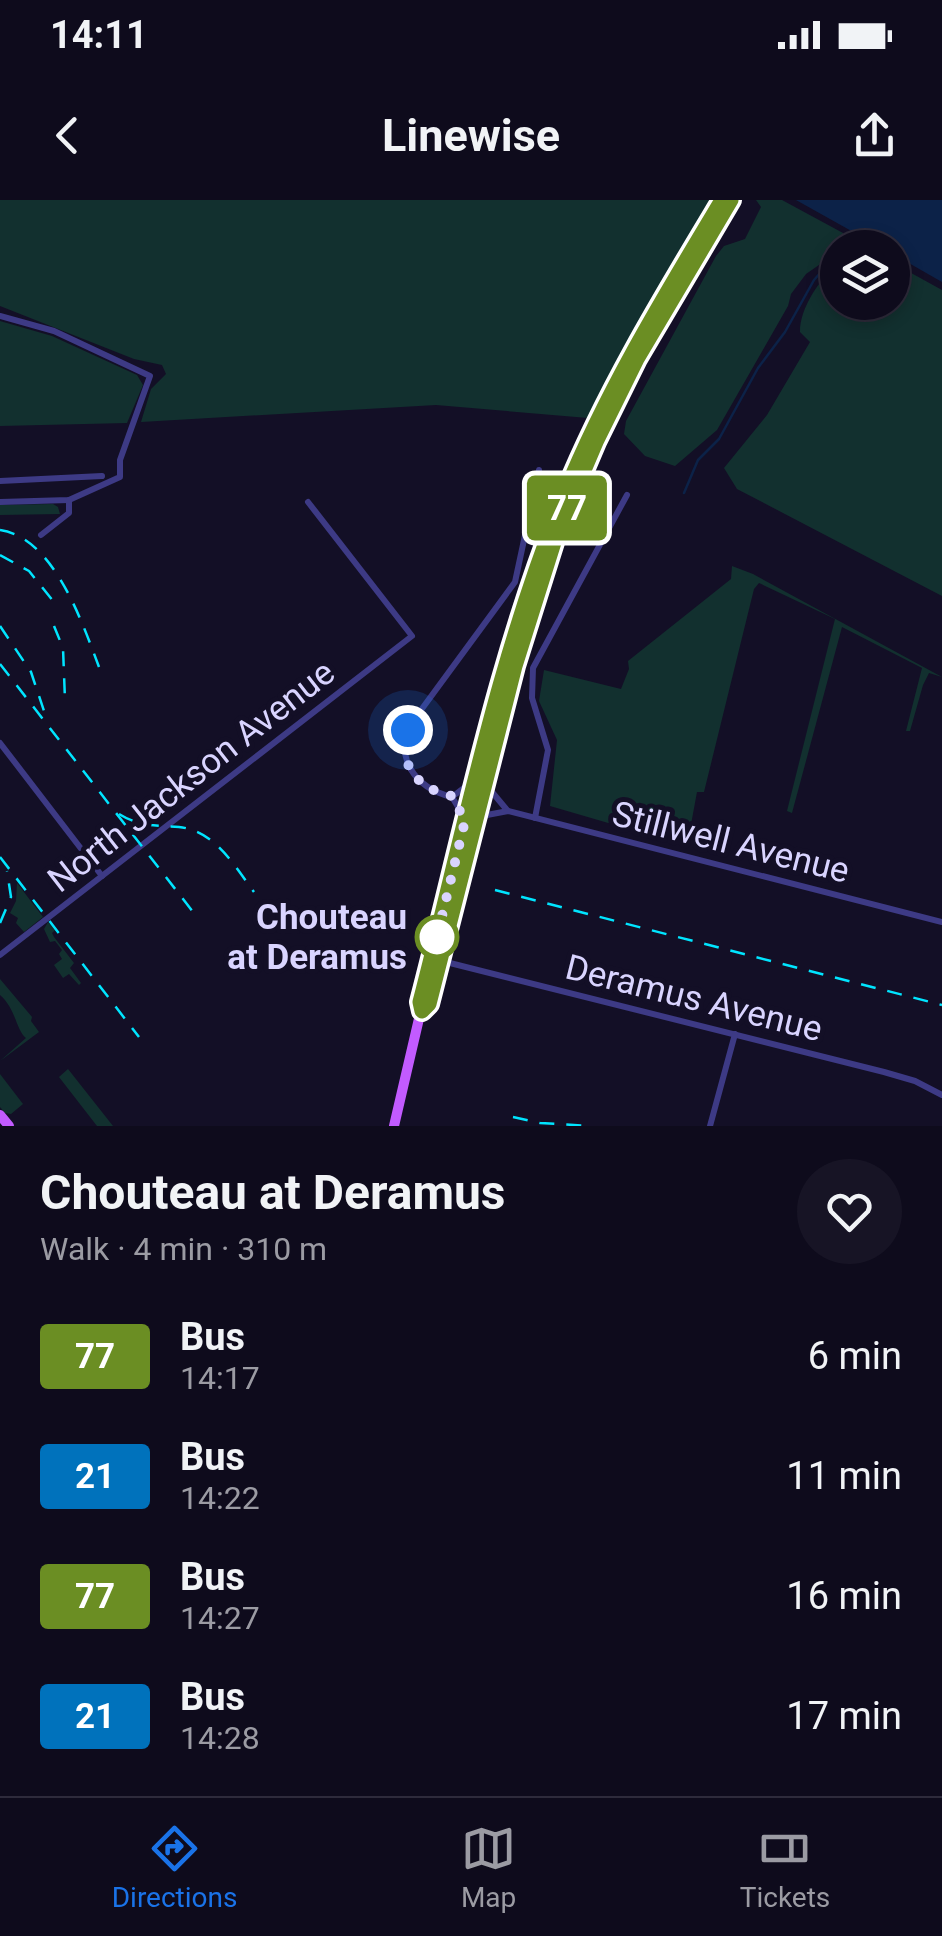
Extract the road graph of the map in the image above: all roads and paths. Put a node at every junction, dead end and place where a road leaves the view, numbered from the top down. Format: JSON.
{"nodes":[{"id":1,"x":722,"y":200,"type":"edge"},
{"id":2,"x":731,"y":200,"type":"edge"},
{"id":3,"x":0,"y":316,"type":"edge"},
{"id":4,"x":540,"y":470,"type":"dead end"},
{"id":5,"x":102,"y":476,"type":"dead end"},
{"id":6,"x":0,"y":481,"type":"edge"},
{"id":7,"x":626,"y":495,"type":"dead end"},
{"id":8,"x":568,"y":497,"type":"junction"},
{"id":9,"x":69,"y":500,"type":"junction"},
{"id":10,"x":0,"y":502,"type":"edge"},
{"id":11,"x":308,"y":502,"type":"dead end"},
{"id":12,"x":41,"y":534,"type":"dead end"},
{"id":13,"x":0,"y":744,"type":"edge"},
{"id":14,"x":482,"y":780,"type":"junction"},
{"id":15,"x":452,"y":796,"type":"junction"},
{"id":16,"x":508,"y":811,"type":"junction"},
{"id":17,"x":535,"y":818,"type":"junction"},
{"id":18,"x":470,"y":822,"type":"junction"},
{"id":19,"x":102,"y":876,"type":"junction"},
{"id":20,"x":942,"y":922,"type":"edge"},
{"id":21,"x":0,"y":956,"type":"edge"},
{"id":22,"x":436,"y":959,"type":"junction"},
{"id":23,"x":734,"y":1034,"type":"junction"},
{"id":24,"x":942,"y":1095,"type":"edge"},
{"id":25,"x":0,"y":1115,"type":"edge"},
{"id":26,"x":9,"y":1126,"type":"edge"},
{"id":27,"x":394,"y":1126,"type":"edge"},
{"id":28,"x":710,"y":1126,"type":"edge"}],
"edges":[{"from":1,"to":8,"type":"main road"},
{"from":2,"to":8,"type":"main road"},
{"from":3,"to":9,"type":"street"},
{"from":4,"to":15,"type":"street"},
{"from":5,"to":6,"type":"street"},
{"from":7,"to":17,"type":"street"},
{"from":8,"to":14,"type":"main road"},
{"from":9,"to":10,"type":"street"},
{"from":9,"to":12,"type":"street"},
{"from":11,"to":19,"type":"street","name":"North Jackson Avenue"},
{"from":13,"to":19,"type":"street"},
{"from":14,"to":15,"type":"street"},
{"from":14,"to":16,"type":"street"},
{"from":14,"to":18,"type":"main road"},
{"from":15,"to":18,"type":"street"},
{"from":16,"to":17,"type":"street","name":"Stillwell Avenue"},
{"from":16,"to":18,"type":"street"},
{"from":17,"to":20,"type":"street","name":"Stillwell Avenue"},
{"from":18,"to":22,"type":"main road"},
{"from":19,"to":21,"type":"street","name":"North Jackson Avenue"},
{"from":22,"to":23,"type":"street","name":"Deramus Avenue"},
{"from":22,"to":27,"type":"main road"},
{"from":23,"to":24,"type":"street","name":"Deramus Avenue"},
{"from":23,"to":28,"type":"street"},
{"from":25,"to":26,"type":"main road"}]}
